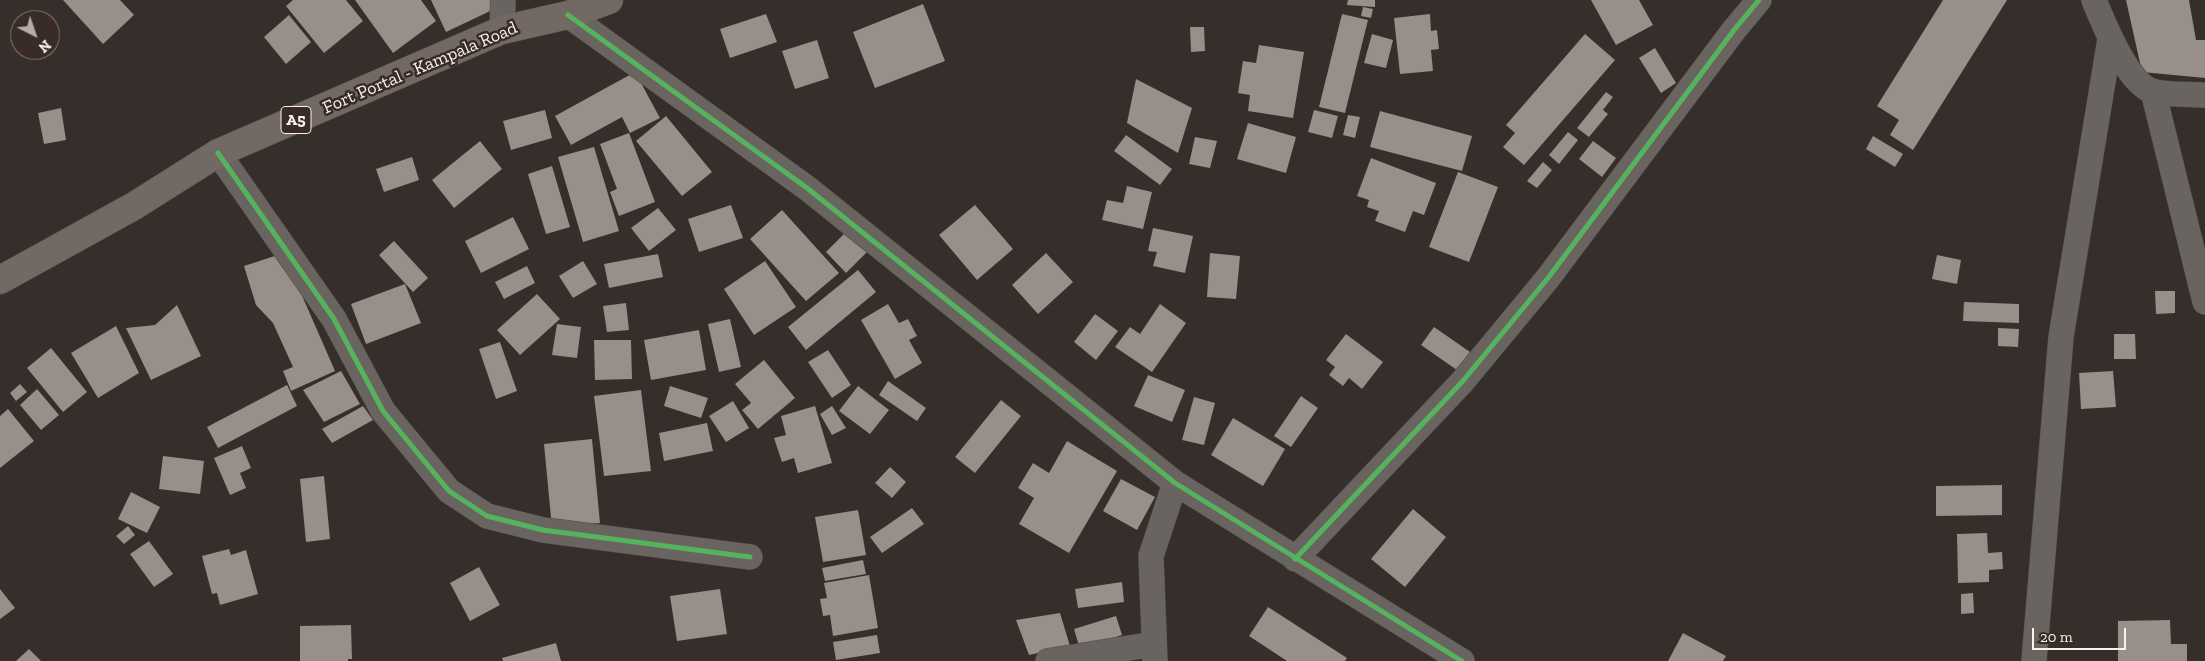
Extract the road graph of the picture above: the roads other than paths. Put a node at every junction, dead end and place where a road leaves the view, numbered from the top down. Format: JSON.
{"nodes":[{"id":1,"x":503,"y":0,"type":"edge"},
{"id":2,"x":609,"y":0,"type":"edge"},
{"id":3,"x":1759,"y":0,"type":"edge"},
{"id":4,"x":2094,"y":0,"type":"edge"},
{"id":5,"x":568,"y":15,"type":"junction"},
{"id":6,"x":502,"y":30,"type":"junction"},
{"id":7,"x":2110,"y":39,"type":"junction"},
{"id":8,"x":2152,"y":92,"type":"junction"},
{"id":9,"x":2205,"y":95,"type":"edge"},
{"id":10,"x":218,"y":153,"type":"junction"},
{"id":11,"x":0,"y":280,"type":"edge"},
{"id":12,"x":2205,"y":302,"type":"edge"},
{"id":13,"x":1174,"y":482,"type":"junction"},
{"id":14,"x":750,"y":557,"type":"dead end"},
{"id":15,"x":1295,"y":558,"type":"junction"},
{"id":16,"x":1155,"y":652,"type":"edge"},
{"id":17,"x":1048,"y":661,"type":"edge"},
{"id":18,"x":1462,"y":661,"type":"edge"},
{"id":19,"x":2034,"y":661,"type":"edge"}],
"edges":[{"from":1,"to":6,"type":"street"},
{"from":2,"to":5,"type":"main road","name":"Fort Portal - Kampala Road","number":"A5"},
{"from":3,"to":15,"type":"street"},
{"from":4,"to":7,"type":"street"},
{"from":5,"to":6,"type":"main road","name":"Fort Portal - Kampala Road","number":"A5"},
{"from":5,"to":13,"type":"street"},
{"from":6,"to":10,"type":"main road","name":"Fort Portal - Kampala Road","number":"A5"},
{"from":7,"to":8,"type":"street"},
{"from":7,"to":19,"type":"street"},
{"from":8,"to":9,"type":"street"},
{"from":8,"to":12,"type":"street"},
{"from":10,"to":11,"type":"main road","name":"Fort Portal - Kampala Road","number":"A5"},
{"from":10,"to":14,"type":"street"},
{"from":13,"to":15,"type":"street"},
{"from":13,"to":16,"type":"street"},
{"from":15,"to":18,"type":"street"},
{"from":16,"to":17,"type":"street"}]}
